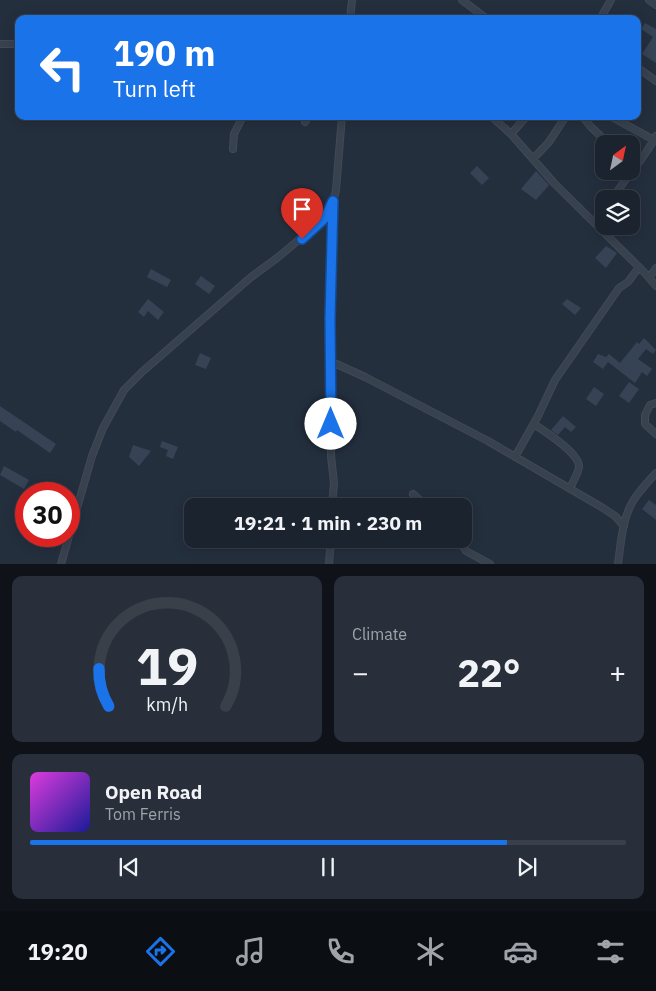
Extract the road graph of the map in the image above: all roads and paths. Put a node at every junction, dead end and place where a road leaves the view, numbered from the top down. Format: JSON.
{"nodes":[{"id":1,"x":352,"y":0,"type":"edge"},
{"id":2,"x":462,"y":0,"type":"edge"},
{"id":3,"x":611,"y":0,"type":"edge"},
{"id":4,"x":649,"y":0,"type":"edge"},
{"id":5,"x":656,"y":5,"type":"edge"},
{"id":6,"x":350,"y":15,"type":"edge"},
{"id":7,"x":482,"y":15,"type":"edge"},
{"id":8,"x":602,"y":15,"type":"edge"},
{"id":9,"x":0,"y":44,"type":"edge"},
{"id":10,"x":15,"y":44,"type":"edge"},
{"id":11,"x":641,"y":70,"type":"edge"},
{"id":12,"x":656,"y":81,"type":"edge"},
{"id":13,"x":241,"y":120,"type":"edge"},
{"id":14,"x":342,"y":120,"type":"edge"},
{"id":15,"x":495,"y":120,"type":"edge"},
{"id":16,"x":523,"y":120,"type":"edge"},
{"id":17,"x":564,"y":120,"type":"edge"},
{"id":18,"x":585,"y":120,"type":"edge"},
{"id":19,"x":618,"y":120,"type":"edge"},
{"id":20,"x":511,"y":134,"type":"junction"},
{"id":21,"x":599,"y":135,"type":"edge"},
{"id":22,"x":655,"y":138,"type":"edge"},
{"id":23,"x":233,"y":149,"type":"dead end"},
{"id":24,"x":640,"y":158,"type":"edge"},
{"id":25,"x":533,"y":159,"type":"junction"},
{"id":26,"x":333,"y":201,"type":"junction"},
{"id":27,"x":595,"y":223,"type":"edge"},
{"id":28,"x":607,"y":235,"type":"edge"},
{"id":29,"x":639,"y":266,"type":"junction"},
{"id":30,"x":656,"y":268,"type":"edge"},
{"id":31,"x":649,"y":278,"type":"junction"},
{"id":32,"x":656,"y":286,"type":"edge"},
{"id":33,"x":332,"y":362,"type":"junction"},
{"id":34,"x":656,"y":403,"type":"edge"},
{"id":35,"x":534,"y":424,"type":"junction"},
{"id":36,"x":656,"y":434,"type":"edge"},
{"id":37,"x":515,"y":457,"type":"junction"},
{"id":38,"x":656,"y":474,"type":"edge"},
{"id":39,"x":570,"y":489,"type":"junction"},
{"id":40,"x":80,"y":494,"type":"edge"},
{"id":41,"x":413,"y":494,"type":"dead end"},
{"id":42,"x":333,"y":498,"type":"edge"},
{"id":43,"x":417,"y":498,"type":"edge"},
{"id":44,"x":624,"y":526,"type":"junction"},
{"id":45,"x":65,"y":547,"type":"edge"},
{"id":46,"x":330,"y":548,"type":"edge"},
{"id":47,"x":464,"y":548,"type":"edge"},
{"id":48,"x":619,"y":563,"type":"edge"},
{"id":49,"x":60,"y":564,"type":"edge"},
{"id":50,"x":329,"y":564,"type":"edge"},
{"id":51,"x":490,"y":564,"type":"edge"}],
"edges":[{"from":1,"to":6,"type":"street"},
{"from":2,"to":7,"type":"street"},
{"from":3,"to":8,"type":"street"},
{"from":4,"to":5,"type":"street"},
{"from":9,"to":10,"type":"street"},
{"from":11,"to":12,"type":"street"},
{"from":13,"to":23,"type":"street"},
{"from":14,"to":26,"type":"street"},
{"from":15,"to":20,"type":"street"},
{"from":16,"to":20,"type":"street"},
{"from":17,"to":25,"type":"street"},
{"from":18,"to":21,"type":"street"},
{"from":19,"to":22,"type":"street"},
{"from":20,"to":25,"type":"street"},
{"from":22,"to":24,"type":"street"},
{"from":25,"to":27,"type":"street"},
{"from":26,"to":33,"type":"street"},
{"from":26,"to":40,"type":"street"},
{"from":28,"to":29,"type":"street"},
{"from":29,"to":31,"type":"street"},
{"from":29,"to":35,"type":"street"},
{"from":30,"to":31,"type":"street"},
{"from":31,"to":32,"type":"street"},
{"from":33,"to":37,"type":"street"},
{"from":33,"to":42,"type":"street"},
{"from":34,"to":36,"type":"street"},
{"from":35,"to":37,"type":"street"},
{"from":35,"to":39,"type":"street"},
{"from":37,"to":39,"type":"street"},
{"from":38,"to":44,"type":"street"},
{"from":39,"to":44,"type":"street"},
{"from":41,"to":43,"type":"street"},
{"from":44,"to":48,"type":"street"},
{"from":45,"to":49,"type":"street"},
{"from":46,"to":50,"type":"street"},
{"from":47,"to":51,"type":"street"}]}
